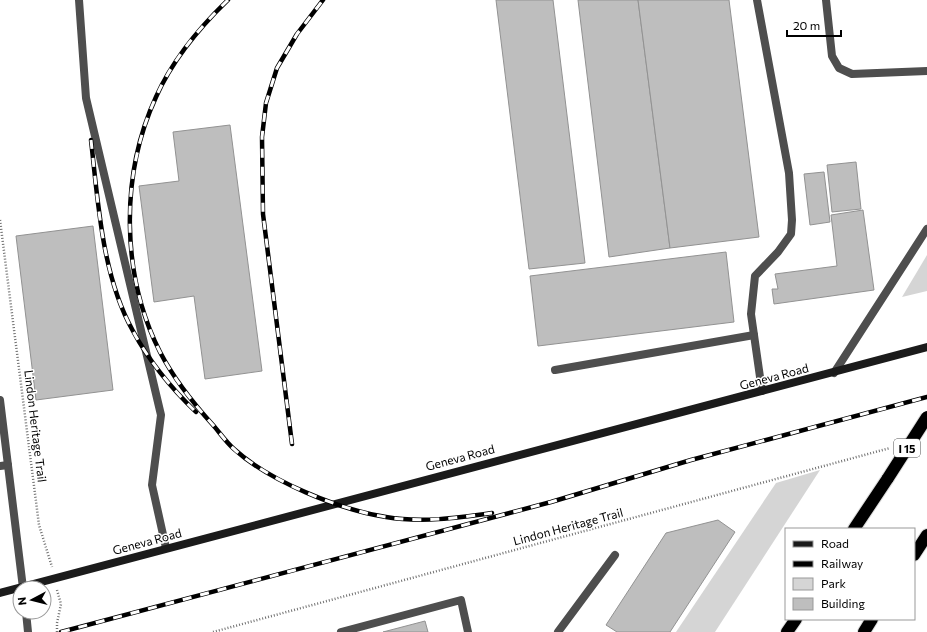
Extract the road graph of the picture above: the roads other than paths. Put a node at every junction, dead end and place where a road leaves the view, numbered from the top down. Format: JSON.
{"nodes":[{"id":1,"x":79,"y":0,"type":"edge"},
{"id":2,"x":757,"y":0,"type":"edge"},
{"id":3,"x":826,"y":0,"type":"edge"},
{"id":4,"x":927,"y":71,"type":"edge"},
{"id":5,"x":927,"y":229,"type":"edge"},
{"id":6,"x":754,"y":335,"type":"junction"},
{"id":7,"x":927,"y":347,"type":"edge"},
{"id":8,"x":555,"y":370,"type":"dead end"},
{"id":9,"x":834,"y":372,"type":"junction"},
{"id":10,"x":762,"y":391,"type":"junction"},
{"id":11,"x":0,"y":400,"type":"edge"},
{"id":12,"x":927,"y":417,"type":"edge"},
{"id":13,"x":4,"y":465,"type":"edge"},
{"id":14,"x":855,"y":528,"type":"edge"},
{"id":15,"x":927,"y":535,"type":"edge"},
{"id":16,"x":166,"y":548,"type":"junction"},
{"id":17,"x":915,"y":553,"type":"edge"},
{"id":18,"x":615,"y":555,"type":"dead end"},
{"id":19,"x":22,"y":580,"type":"edge"},
{"id":20,"x":47,"y":580,"type":"edge"},
{"id":21,"x":12,"y":590,"type":"edge"},
{"id":22,"x":0,"y":593,"type":"edge"},
{"id":23,"x":27,"y":620,"type":"edge"},
{"id":24,"x":795,"y":620,"type":"edge"},
{"id":25,"x":871,"y":620,"type":"edge"},
{"id":26,"x":28,"y":632,"type":"edge"},
{"id":27,"x":341,"y":632,"type":"edge"},
{"id":28,"x":468,"y":632,"type":"edge"},
{"id":29,"x":558,"y":632,"type":"edge"},
{"id":30,"x":787,"y":632,"type":"edge"},
{"id":31,"x":864,"y":632,"type":"edge"}],
"edges":[{"from":1,"to":16,"type":"street"},
{"from":2,"to":6,"type":"street"},
{"from":3,"to":4,"type":"street"},
{"from":5,"to":9,"type":"street"},
{"from":6,"to":8,"type":"street"},
{"from":6,"to":10,"type":"street"},
{"from":7,"to":9,"type":"main road","name":"Geneva Road"},
{"from":9,"to":10,"type":"main road","name":"Geneva Road"},
{"from":10,"to":16,"type":"main road","name":"Geneva Road"},
{"from":11,"to":13,"type":"street"},
{"from":12,"to":14,"type":"highway","number":"I 15","bridge":true},
{"from":13,"to":19,"type":"street"},
{"from":15,"to":17,"type":"highway"},
{"from":16,"to":20,"type":"main road","name":"Geneva Road"},
{"from":18,"to":29,"type":"street"},
{"from":21,"to":22,"type":"main road","name":"Geneva Road"},
{"from":23,"to":26,"type":"street"},
{"from":24,"to":30,"type":"highway"},
{"from":25,"to":31,"type":"highway"},
{"from":27,"to":28,"type":"street"}]}
